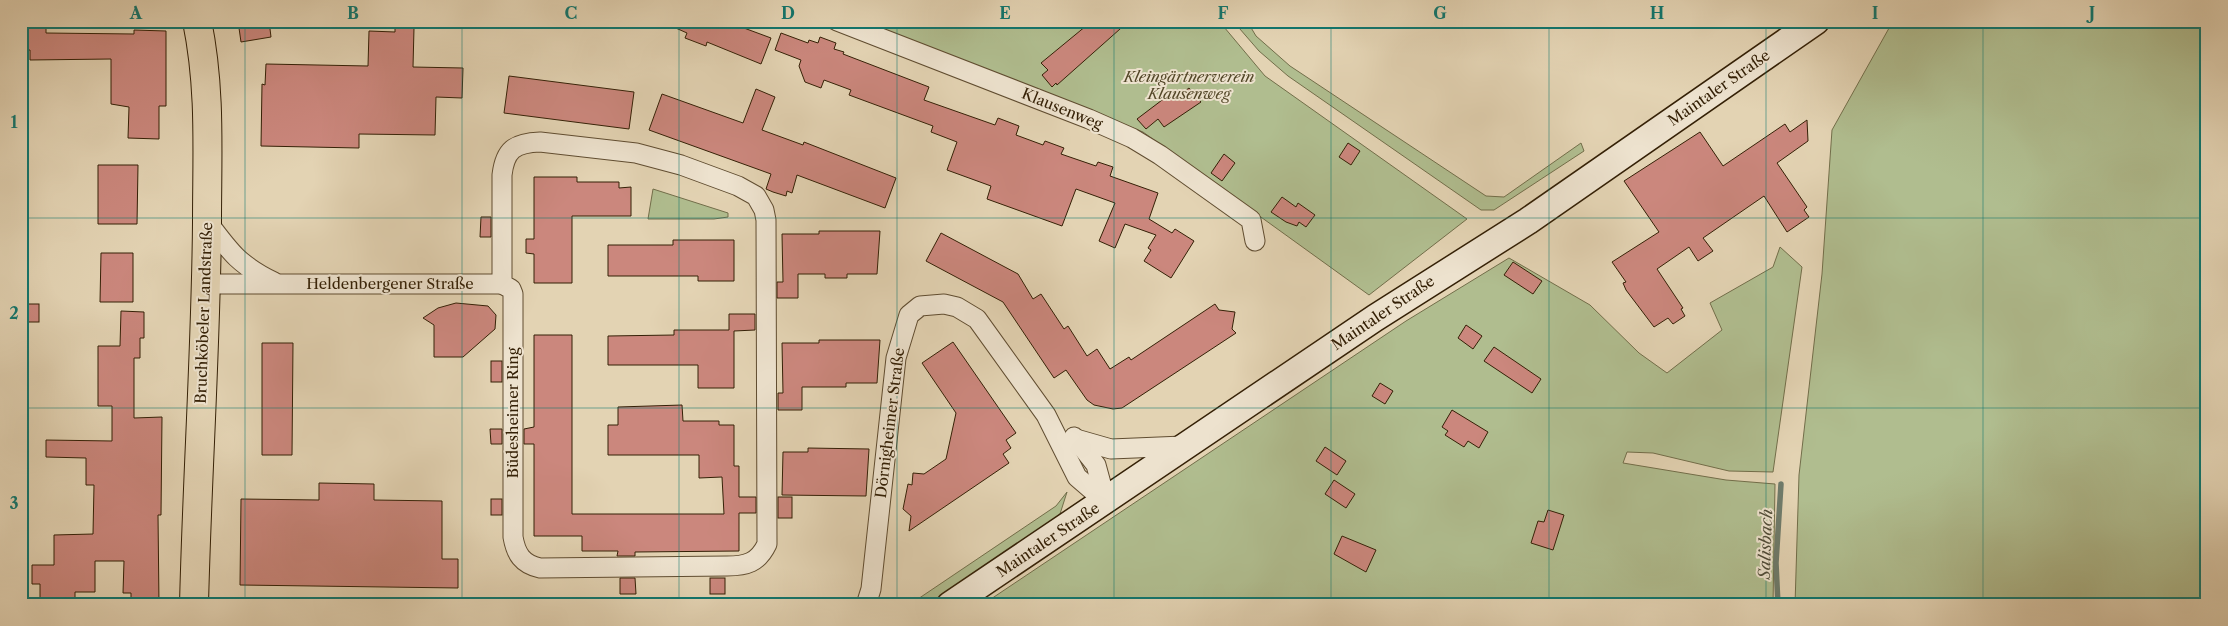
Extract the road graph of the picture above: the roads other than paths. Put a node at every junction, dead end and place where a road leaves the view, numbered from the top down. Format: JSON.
{"nodes":[{"id":1,"x":197,"y":21,"type":"edge"},
{"id":2,"x":837,"y":21,"type":"edge"},
{"id":3,"x":1816,"y":21,"type":"edge"},
{"id":4,"x":207,"y":221,"type":"junction"},
{"id":5,"x":1255,"y":241,"type":"dead end"},
{"id":6,"x":206,"y":284,"type":"junction"},
{"id":7,"x":277,"y":284,"type":"junction"},
{"id":8,"x":502,"y":284,"type":"junction"},
{"id":9,"x":1046,"y":415,"type":"junction"},
{"id":10,"x":1076,"y":439,"type":"junction"},
{"id":11,"x":1190,"y":445,"type":"junction"},
{"id":12,"x":1106,"y":502,"type":"junction"},
{"id":13,"x":194,"y":605,"type":"edge"},
{"id":14,"x":866,"y":605,"type":"edge"},
{"id":15,"x":950,"y":605,"type":"edge"}],
"edges":[{"from":1,"to":4,"type":"main road","name":"Bruchköbeler Landstraße"},
{"from":2,"to":5,"type":"street","name":"Klausenweg"},
{"from":3,"to":11,"type":"main road","name":"Maintaler Straße"},
{"from":4,"to":6,"type":"main road","name":"Bruchköbeler Landstraße"},
{"from":4,"to":7,"type":"street","name":"Heldenbergener Straße"},
{"from":6,"to":7,"type":"street","name":"Heldenbergener Straße"},
{"from":6,"to":13,"type":"main road","name":"Bruchköbeler Landstraße"},
{"from":7,"to":8,"type":"street","name":"Heldenbergener Straße"},
{"from":8,"to":8,"type":"street","name":"Büdesheimer Ring"},
{"from":9,"to":10,"type":"street","name":"Dörnigheimer Straße"},
{"from":9,"to":12,"type":"street","name":"Dörnigheimer Straße"},
{"from":9,"to":14,"type":"street","name":"Dörnigheimer Straße"},
{"from":10,"to":11,"type":"street","name":"Dörnigheimer Straße"},
{"from":10,"to":12,"type":"street","name":"Dörnigheimer Straße"},
{"from":11,"to":12,"type":"main road","name":"Maintaler Straße"},
{"from":12,"to":15,"type":"main road","name":"Maintaler Straße"}]}
